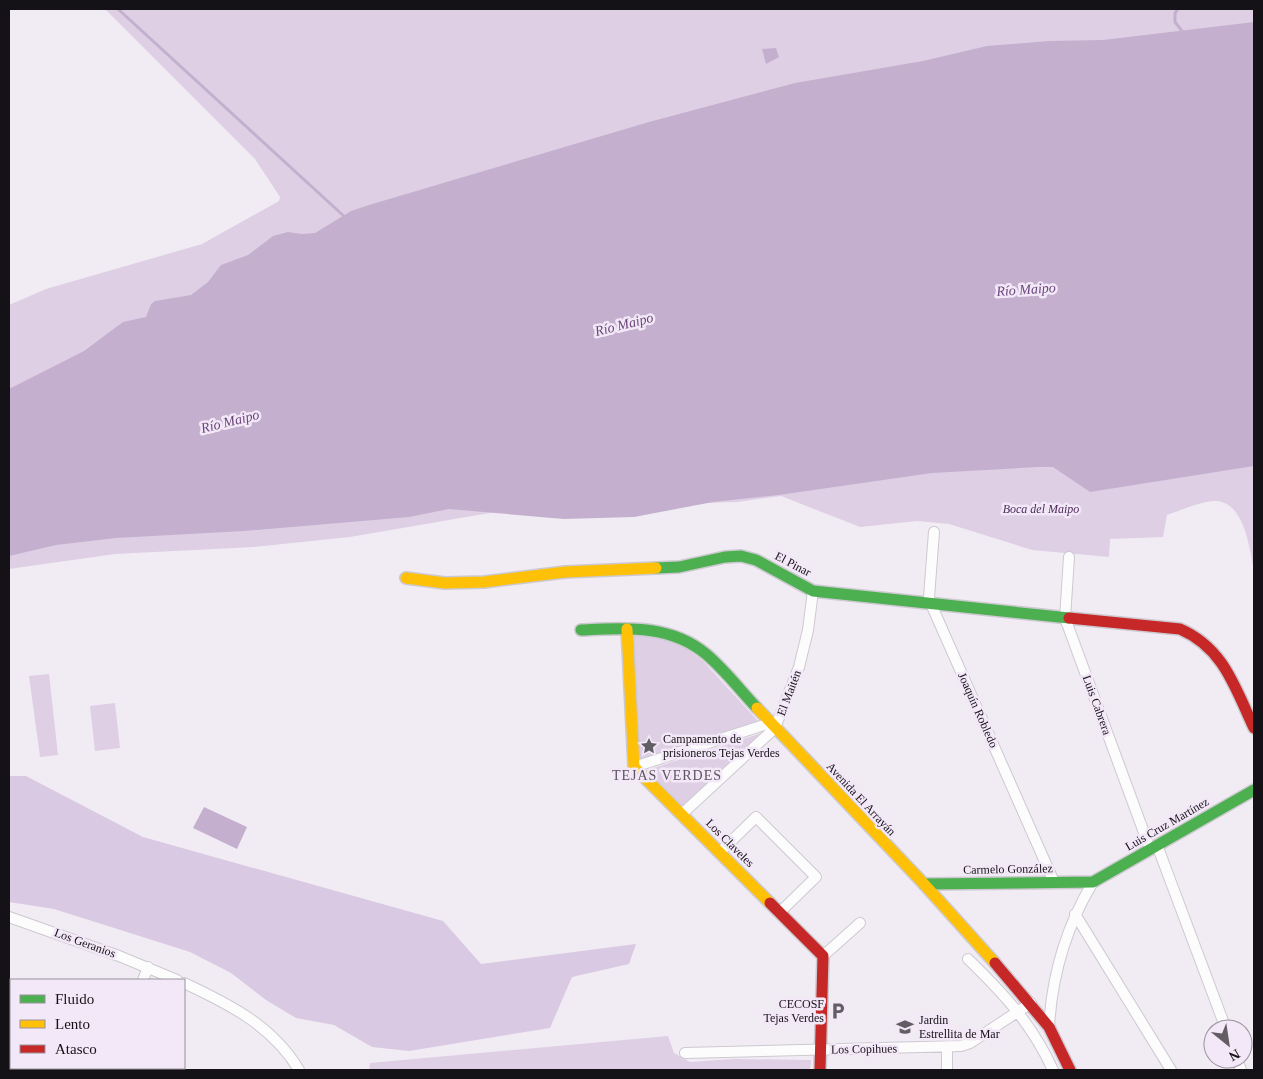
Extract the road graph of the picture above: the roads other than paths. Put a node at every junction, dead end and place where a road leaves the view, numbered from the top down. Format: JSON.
{"nodes":[{"id":1,"x":934,"y":532,"type":"dead end"},
{"id":2,"x":1068,"y":557,"type":"dead end"},
{"id":3,"x":406,"y":578,"type":"dead end"},
{"id":4,"x":814,"y":591,"type":"junction"},
{"id":5,"x":931,"y":604,"type":"junction"},
{"id":6,"x":1065,"y":618,"type":"junction"},
{"id":7,"x":627,"y":629,"type":"junction"},
{"id":8,"x":581,"y":630,"type":"dead end"},
{"id":9,"x":773,"y":725,"type":"junction"},
{"id":10,"x":1254,"y":728,"type":"edge"},
{"id":11,"x":634,"y":767,"type":"junction"},
{"id":12,"x":1254,"y":790,"type":"edge"},
{"id":13,"x":682,"y":814,"type":"junction"},
{"id":14,"x":1153,"y":847,"type":"junction"},
{"id":15,"x":720,"y":852,"type":"junction"},
{"id":16,"x":1054,"y":882,"type":"junction"},
{"id":17,"x":1092,"y":882,"type":"junction"},
{"id":18,"x":924,"y":884,"type":"junction"},
{"id":19,"x":779,"y":913,"type":"junction"},
{"id":20,"x":1075,"y":914,"type":"junction"},
{"id":21,"x":9,"y":917,"type":"edge"},
{"id":22,"x":860,"y":923,"type":"dead end"},
{"id":23,"x":823,"y":956,"type":"junction"},
{"id":24,"x":968,"y":959,"type":"dead end"},
{"id":25,"x":148,"y":967,"type":"junction"},
{"id":26,"x":143,"y":979,"type":"edge"},
{"id":27,"x":175,"y":979,"type":"edge"},
{"id":28,"x":185,"y":984,"type":"edge"},
{"id":29,"x":1031,"y":1002,"type":"junction"},
{"id":30,"x":1018,"y":1012,"type":"junction"},
{"id":31,"x":1222,"y":1019,"type":"edge"},
{"id":32,"x":1049,"y":1026,"type":"junction"},
{"id":33,"x":947,"y":1047,"type":"junction"},
{"id":34,"x":820,"y":1050,"type":"junction"},
{"id":35,"x":685,"y":1053,"type":"dead end"},
{"id":36,"x":299,"y":1070,"type":"edge"},
{"id":37,"x":820,"y":1070,"type":"edge"},
{"id":38,"x":946,"y":1070,"type":"edge"},
{"id":39,"x":1053,"y":1070,"type":"edge"},
{"id":40,"x":1070,"y":1070,"type":"edge"},
{"id":41,"x":1171,"y":1070,"type":"edge"}],
"edges":[{"from":1,"to":5,"type":"street","name":"Joaquín Robledo"},
{"from":2,"to":6,"type":"street","name":"Luis Cabrera"},
{"from":3,"to":4,"type":"street","name":"El Pinar"},
{"from":4,"to":5,"type":"street","name":"El Pinar"},
{"from":4,"to":9,"type":"street","name":"El Maitén"},
{"from":5,"to":6,"type":"street","name":"El Pinar"},
{"from":5,"to":16,"type":"street","name":"Joaquín Robledo"},
{"from":6,"to":10,"type":"street","name":"El Pinar"},
{"from":6,"to":14,"type":"street","name":"Luis Cabrera"},
{"from":7,"to":8,"type":"street","name":"Avenida El Arrayán"},
{"from":7,"to":9,"type":"street","name":"Avenida El Arrayán"},
{"from":7,"to":11,"type":"street"},
{"from":9,"to":11,"type":"street"},
{"from":9,"to":13,"type":"street","name":"El Maitén"},
{"from":9,"to":18,"type":"street","name":"Avenida El Arrayán"},
{"from":11,"to":13,"type":"street","name":"Los Claveles"},
{"from":12,"to":14,"type":"street","name":"Luis Cruz Martínez"},
{"from":13,"to":15,"type":"street","name":"Los Claveles"},
{"from":14,"to":17,"type":"street","name":"Luis Cruz Martínez"},
{"from":14,"to":31,"type":"street","name":"Luis Cabrera"},
{"from":15,"to":19,"type":"street","name":"Los Claveles"},
{"from":15,"to":19,"type":"street"},
{"from":16,"to":17,"type":"street","name":"Carmelo González"},
{"from":16,"to":18,"type":"street","name":"Carmelo González"},
{"from":17,"to":20,"type":"street"},
{"from":18,"to":29,"type":"street","name":"Avenida El Arrayán"},
{"from":19,"to":23,"type":"street","name":"Los Claveles"},
{"from":20,"to":32,"type":"street"},
{"from":20,"to":41,"type":"street"},
{"from":21,"to":25,"type":"street","name":"Los Geranios"},
{"from":22,"to":23,"type":"street"},
{"from":23,"to":34,"type":"street"},
{"from":24,"to":30,"type":"street"},
{"from":25,"to":26,"type":"street"},
{"from":25,"to":27,"type":"street","name":"Los Geranios"},
{"from":28,"to":36,"type":"street"},
{"from":29,"to":30,"type":"street","name":"Los Copihues"},
{"from":29,"to":32,"type":"street","name":"Avenida El Arrayán"},
{"from":30,"to":33,"type":"street","name":"Los Copihues"},
{"from":30,"to":39,"type":"street"},
{"from":32,"to":40,"type":"street","name":"Avenida El Arrayán"},
{"from":33,"to":34,"type":"street","name":"Los Copihues"},
{"from":33,"to":38,"type":"street"},
{"from":34,"to":35,"type":"street","name":"Los Copihues"},
{"from":34,"to":37,"type":"street"}]}
